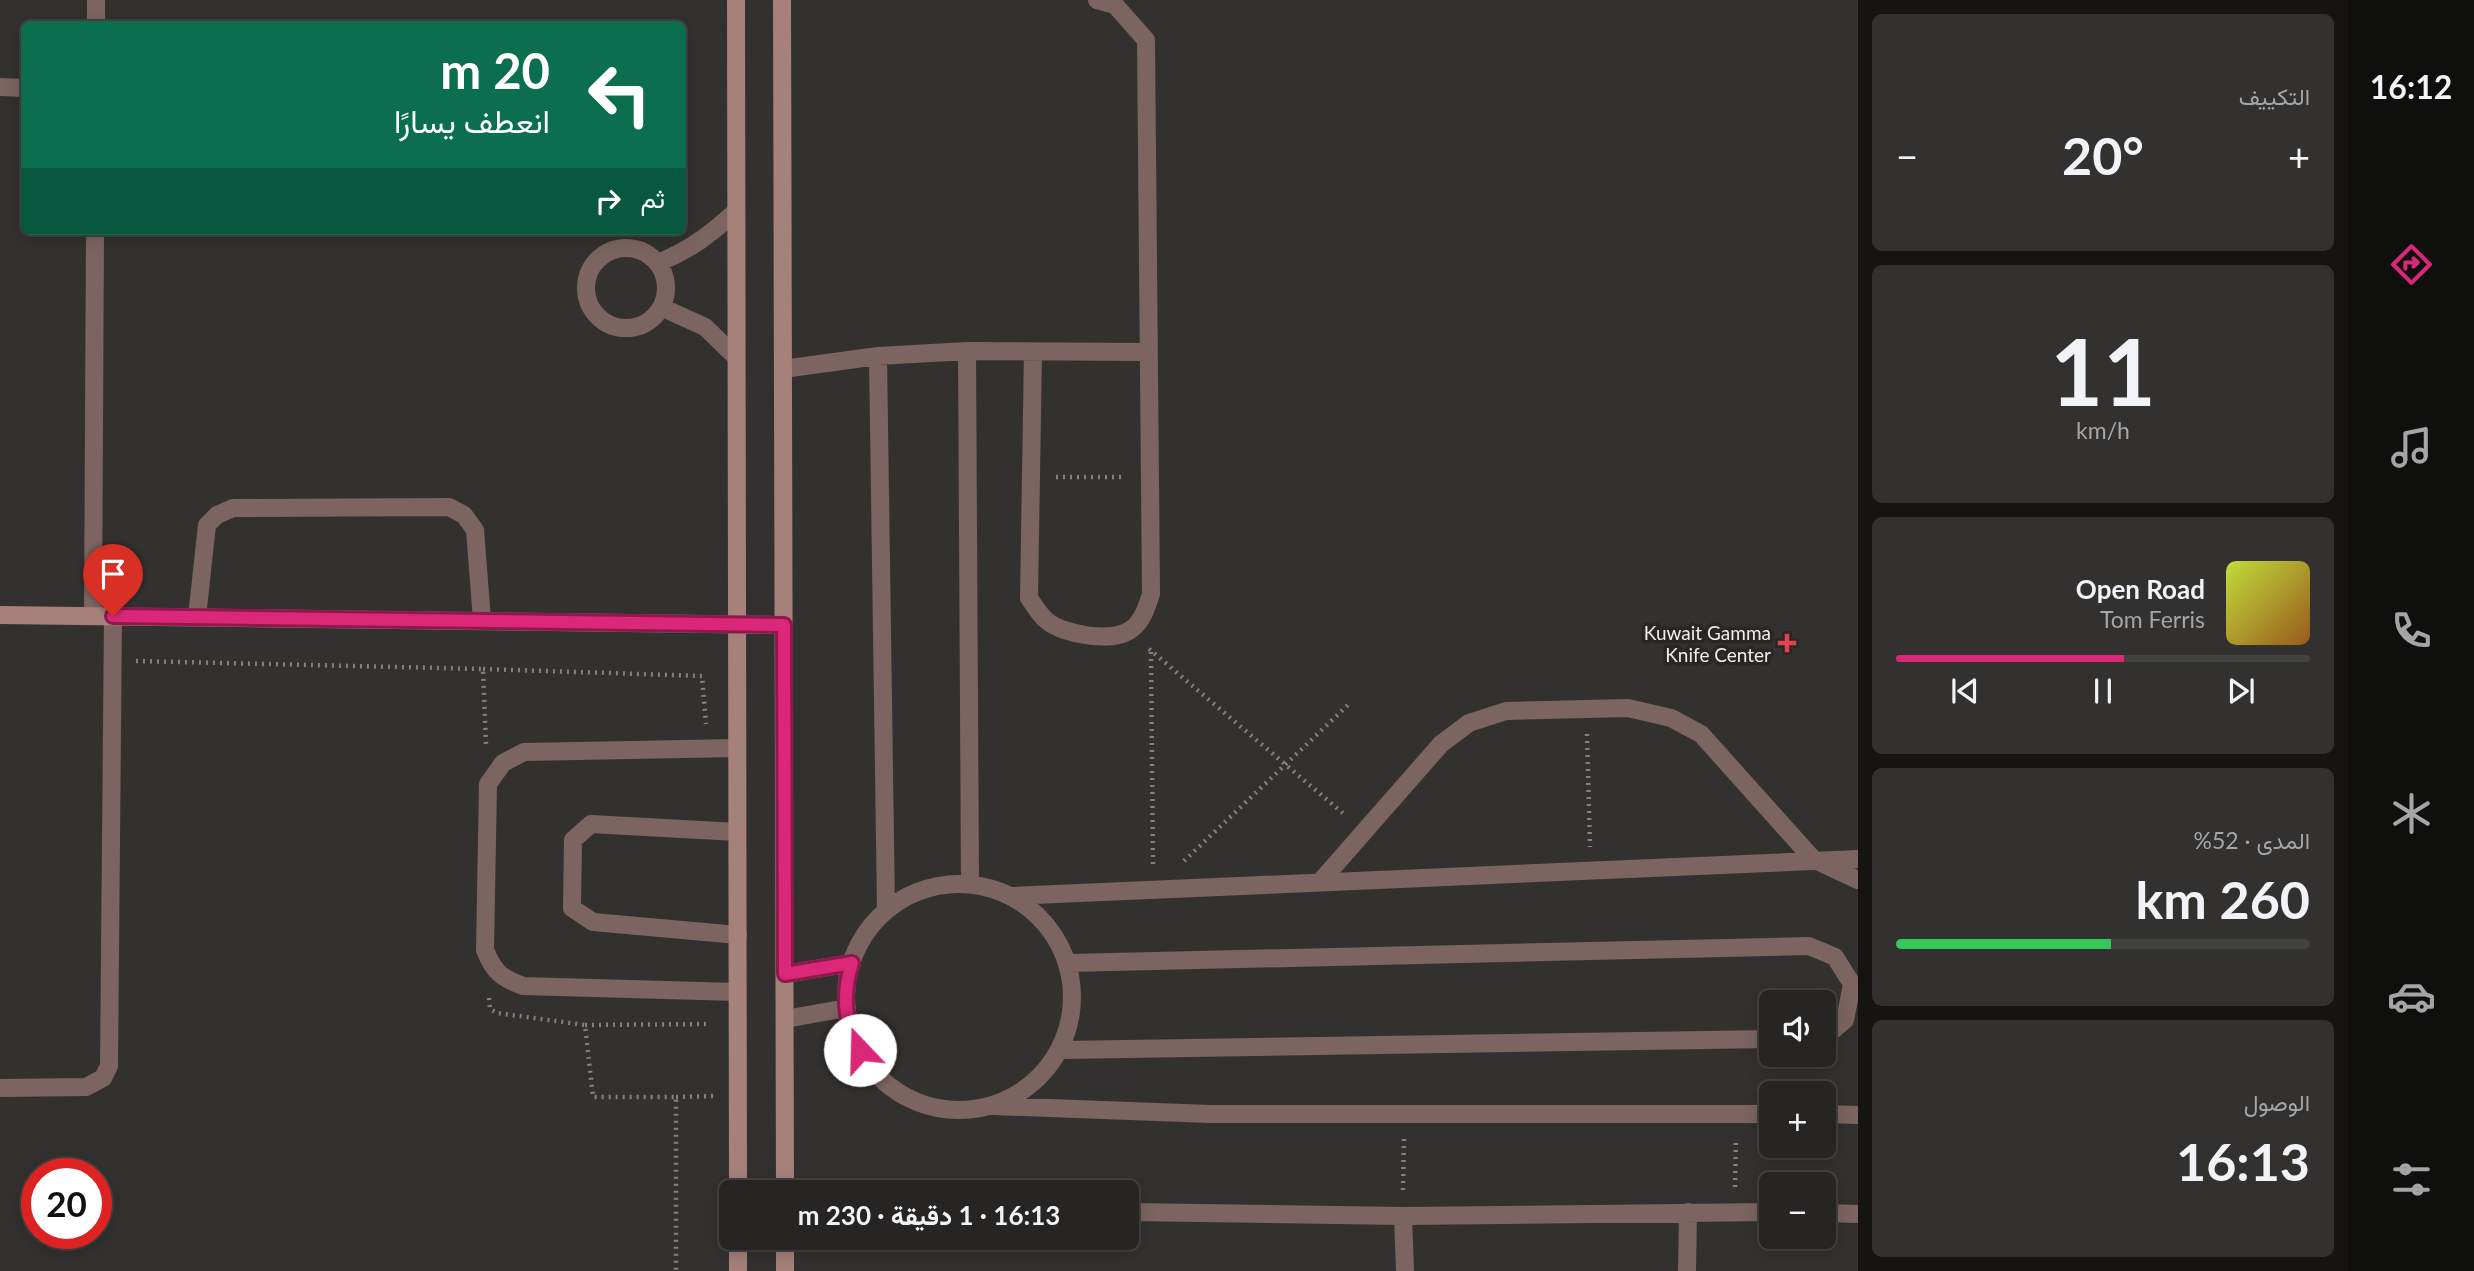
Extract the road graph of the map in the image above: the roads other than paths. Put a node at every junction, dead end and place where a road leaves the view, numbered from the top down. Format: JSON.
{"nodes":[{"id":1,"x":96,"y":0,"type":"edge"},
{"id":2,"x":736,"y":0,"type":"edge"},
{"id":3,"x":782,"y":0,"type":"edge"},
{"id":4,"x":1097,"y":0,"type":"edge"},
{"id":5,"x":96,"y":21,"type":"edge"},
{"id":6,"x":0,"y":87,"type":"edge"},
{"id":7,"x":21,"y":88,"type":"edge"},
{"id":8,"x":736,"y":211,"type":"junction"},
{"id":9,"x":95,"y":235,"type":"edge"},
{"id":10,"x":658,"y":263,"type":"junction"},
{"id":11,"x":661,"y":307,"type":"junction"},
{"id":12,"x":967,"y":351,"type":"junction"},
{"id":13,"x":1033,"y":352,"type":"junction"},
{"id":14,"x":1149,"y":352,"type":"junction"},
{"id":15,"x":878,"y":356,"type":"junction"},
{"id":16,"x":736,"y":357,"type":"junction"},
{"id":17,"x":783,"y":369,"type":"junction"},
{"id":18,"x":0,"y":615,"type":"edge"},
{"id":19,"x":93,"y":615,"type":"junction"},
{"id":20,"x":113,"y":616,"type":"junction"},
{"id":21,"x":197,"y":617,"type":"junction"},
{"id":22,"x":482,"y":620,"type":"junction"},
{"id":23,"x":736,"y":623,"type":"junction"},
{"id":24,"x":784,"y":625,"type":"junction"},
{"id":25,"x":737,"y":748,"type":"junction"},
{"id":26,"x":737,"y":832,"type":"junction"},
{"id":27,"x":1813,"y":859,"type":"junction"},
{"id":28,"x":1858,"y":859,"type":"edge"},
{"id":29,"x":1858,"y":880,"type":"edge"},
{"id":30,"x":1320,"y":882,"type":"junction"},
{"id":31,"x":970,"y":883,"type":"junction"},
{"id":32,"x":1012,"y":896,"type":"junction"},
{"id":33,"x":886,"y":909,"type":"junction"},
{"id":34,"x":738,"y":934,"type":"junction"},
{"id":35,"x":852,"y":963,"type":"junction"},
{"id":36,"x":1069,"y":963,"type":"junction"},
{"id":37,"x":785,"y":974,"type":"junction"},
{"id":38,"x":737,"y":992,"type":"junction"},
{"id":39,"x":847,"y":1009,"type":"junction"},
{"id":40,"x":785,"y":1019,"type":"junction"},
{"id":41,"x":1836,"y":1028,"type":"edge"},
{"id":42,"x":1759,"y":1039,"type":"edge"},
{"id":43,"x":1061,"y":1050,"type":"junction"},
{"id":44,"x":0,"y":1088,"type":"edge"},
{"id":45,"x":993,"y":1106,"type":"junction"},
{"id":46,"x":1759,"y":1114,"type":"edge"},
{"id":47,"x":1836,"y":1114,"type":"edge"},
{"id":48,"x":1858,"y":1115,"type":"edge"},
{"id":49,"x":738,"y":1180,"type":"edge"},
{"id":50,"x":785,"y":1180,"type":"edge"},
{"id":51,"x":1139,"y":1212,"type":"edge"},
{"id":52,"x":1688,"y":1212,"type":"junction"},
{"id":53,"x":1759,"y":1212,"type":"edge"},
{"id":54,"x":1836,"y":1213,"type":"edge"},
{"id":55,"x":1858,"y":1214,"type":"edge"},
{"id":56,"x":1403,"y":1216,"type":"junction"},
{"id":57,"x":738,"y":1250,"type":"edge"},
{"id":58,"x":785,"y":1250,"type":"edge"},
{"id":59,"x":738,"y":1271,"type":"edge"},
{"id":60,"x":785,"y":1271,"type":"edge"},
{"id":61,"x":1405,"y":1271,"type":"edge"},
{"id":62,"x":1687,"y":1271,"type":"edge"}],
"edges":[{"from":1,"to":5,"type":"street"},
{"from":2,"to":8,"type":"street"},
{"from":3,"to":17,"type":"street"},
{"from":4,"to":14,"type":"street"},
{"from":6,"to":7,"type":"street"},
{"from":8,"to":10,"type":"street"},
{"from":8,"to":16,"type":"street"},
{"from":9,"to":19,"type":"street"},
{"from":10,"to":11,"type":"street"},
{"from":10,"to":11,"type":"street"},
{"from":11,"to":16,"type":"street"},
{"from":12,"to":13,"type":"street"},
{"from":12,"to":15,"type":"street"},
{"from":12,"to":31,"type":"street"},
{"from":13,"to":14,"type":"street"},
{"from":13,"to":14,"type":"street"},
{"from":15,"to":17,"type":"street"},
{"from":15,"to":33,"type":"street"},
{"from":16,"to":23,"type":"street"},
{"from":17,"to":24,"type":"street"},
{"from":18,"to":19,"type":"street"},
{"from":19,"to":20,"type":"street"},
{"from":20,"to":21,"type":"street"},
{"from":20,"to":44,"type":"street"},
{"from":21,"to":22,"type":"street"},
{"from":21,"to":22,"type":"street"},
{"from":22,"to":23,"type":"street"},
{"from":23,"to":24,"type":"street"},
{"from":23,"to":25,"type":"street"},
{"from":24,"to":37,"type":"street"},
{"from":25,"to":26,"type":"street"},
{"from":25,"to":38,"type":"street"},
{"from":26,"to":34,"type":"street"},
{"from":26,"to":34,"type":"street"},
{"from":27,"to":28,"type":"street"},
{"from":27,"to":29,"type":"street"},
{"from":27,"to":30,"type":"street"},
{"from":27,"to":30,"type":"street"},
{"from":30,"to":32,"type":"street"},
{"from":31,"to":32,"type":"street"},
{"from":31,"to":33,"type":"street"},
{"from":32,"to":36,"type":"street"},
{"from":33,"to":35,"type":"street"},
{"from":34,"to":38,"type":"street"},
{"from":35,"to":37,"type":"street"},
{"from":35,"to":39,"type":"street"},
{"from":36,"to":41,"type":"street"},
{"from":36,"to":43,"type":"street"},
{"from":37,"to":40,"type":"street"},
{"from":38,"to":49,"type":"street"},
{"from":39,"to":40,"type":"street"},
{"from":39,"to":45,"type":"street"},
{"from":40,"to":50,"type":"street"},
{"from":42,"to":43,"type":"street"},
{"from":43,"to":45,"type":"street"},
{"from":45,"to":46,"type":"street"},
{"from":47,"to":48,"type":"street"},
{"from":51,"to":56,"type":"street"},
{"from":52,"to":53,"type":"street"},
{"from":52,"to":56,"type":"street"},
{"from":52,"to":62,"type":"street"},
{"from":54,"to":55,"type":"street"},
{"from":56,"to":61,"type":"street"},
{"from":57,"to":59,"type":"street"},
{"from":58,"to":60,"type":"street"}]}
